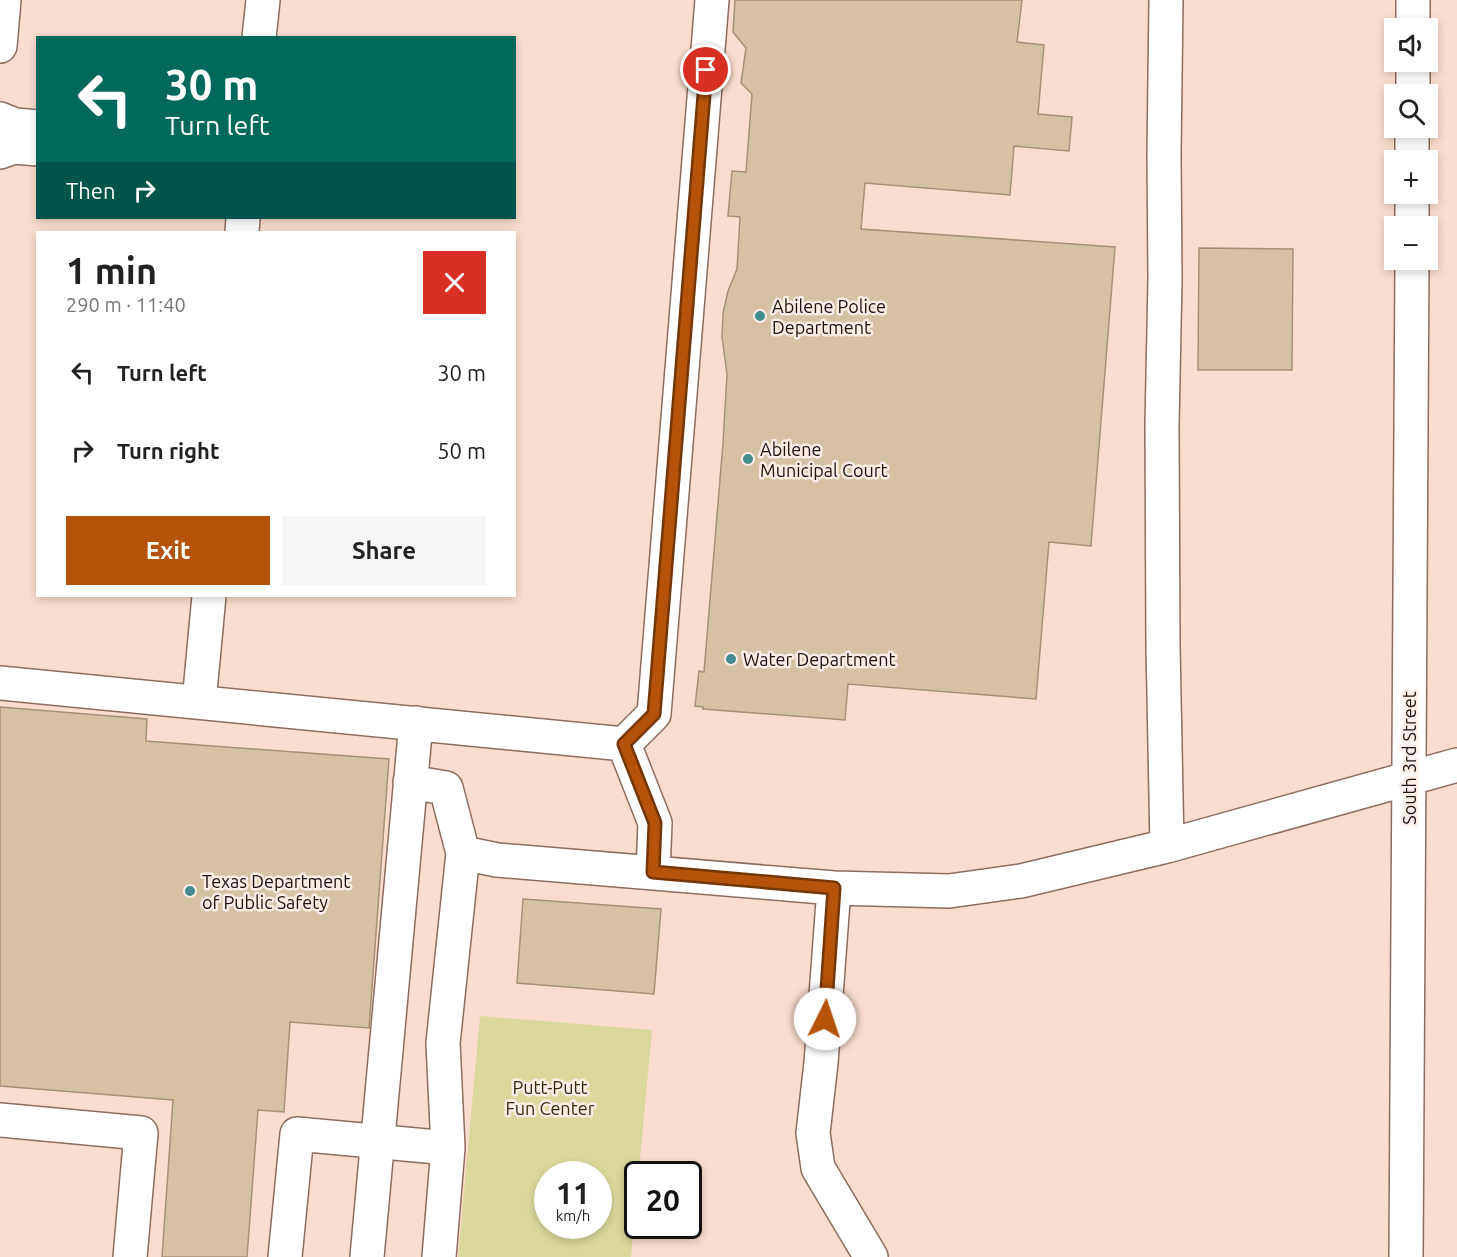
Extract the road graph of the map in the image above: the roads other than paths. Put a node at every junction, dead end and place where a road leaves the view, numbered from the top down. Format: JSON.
{"nodes":[{"id":1,"x":4,"y":0,"type":"edge"},
{"id":2,"x":263,"y":0,"type":"edge"},
{"id":3,"x":712,"y":0,"type":"edge"},
{"id":4,"x":1166,"y":0,"type":"edge"},
{"id":5,"x":1413,"y":0,"type":"edge"},
{"id":6,"x":1413,"y":18,"type":"edge"},
{"id":7,"x":259,"y":36,"type":"edge"},
{"id":8,"x":0,"y":46,"type":"edge"},
{"id":9,"x":0,"y":119,"type":"edge"},
{"id":10,"x":36,"y":127,"type":"edge"},
{"id":11,"x":36,"y":149,"type":"edge"},
{"id":12,"x":0,"y":152,"type":"edge"},
{"id":13,"x":1412,"y":270,"type":"edge"},
{"id":14,"x":209,"y":597,"type":"edge"},
{"id":15,"x":0,"y":683,"type":"edge"},
{"id":16,"x":199,"y":702,"type":"junction"},
{"id":17,"x":416,"y":723,"type":"junction"},
{"id":18,"x":624,"y":744,"type":"junction"},
{"id":19,"x":1457,"y":765,"type":"edge"},
{"id":20,"x":1408,"y":778,"type":"junction"},
{"id":21,"x":410,"y":782,"type":"junction"},
{"id":22,"x":1167,"y":846,"type":"junction"},
{"id":23,"x":463,"y":853,"type":"junction"},
{"id":24,"x":653,"y":872,"type":"junction"},
{"id":25,"x":834,"y":888,"type":"junction"},
{"id":26,"x":0,"y":1120,"type":"edge"},
{"id":27,"x":378,"y":1142,"type":"junction"},
{"id":28,"x":448,"y":1148,"type":"junction"},
{"id":29,"x":130,"y":1257,"type":"edge"},
{"id":30,"x":285,"y":1257,"type":"edge"},
{"id":31,"x":368,"y":1257,"type":"edge"},
{"id":32,"x":439,"y":1257,"type":"edge"},
{"id":33,"x":872,"y":1257,"type":"edge"},
{"id":34,"x":1406,"y":1257,"type":"edge"}],
"edges":[{"from":1,"to":8,"type":"street"},
{"from":2,"to":7,"type":"street"},
{"from":3,"to":18,"type":"street"},
{"from":4,"to":22,"type":"street"},
{"from":5,"to":6,"type":"street"},
{"from":9,"to":10,"type":"street"},
{"from":11,"to":12,"type":"street"},
{"from":13,"to":20,"type":"street","name":"South 3rd Street"},
{"from":14,"to":16,"type":"street"},
{"from":15,"to":16,"type":"street"},
{"from":16,"to":17,"type":"street"},
{"from":17,"to":18,"type":"street"},
{"from":17,"to":21,"type":"street"},
{"from":18,"to":24,"type":"street"},
{"from":19,"to":20,"type":"street"},
{"from":20,"to":22,"type":"street"},
{"from":20,"to":34,"type":"street","name":"South 3rd Street"},
{"from":21,"to":23,"type":"street"},
{"from":21,"to":27,"type":"street"},
{"from":22,"to":25,"type":"street"},
{"from":23,"to":24,"type":"street"},
{"from":23,"to":28,"type":"street"},
{"from":24,"to":25,"type":"street"},
{"from":25,"to":33,"type":"street"},
{"from":26,"to":29,"type":"street"},
{"from":27,"to":28,"type":"street"},
{"from":27,"to":30,"type":"street"},
{"from":27,"to":31,"type":"street"},
{"from":28,"to":32,"type":"street"}]}
